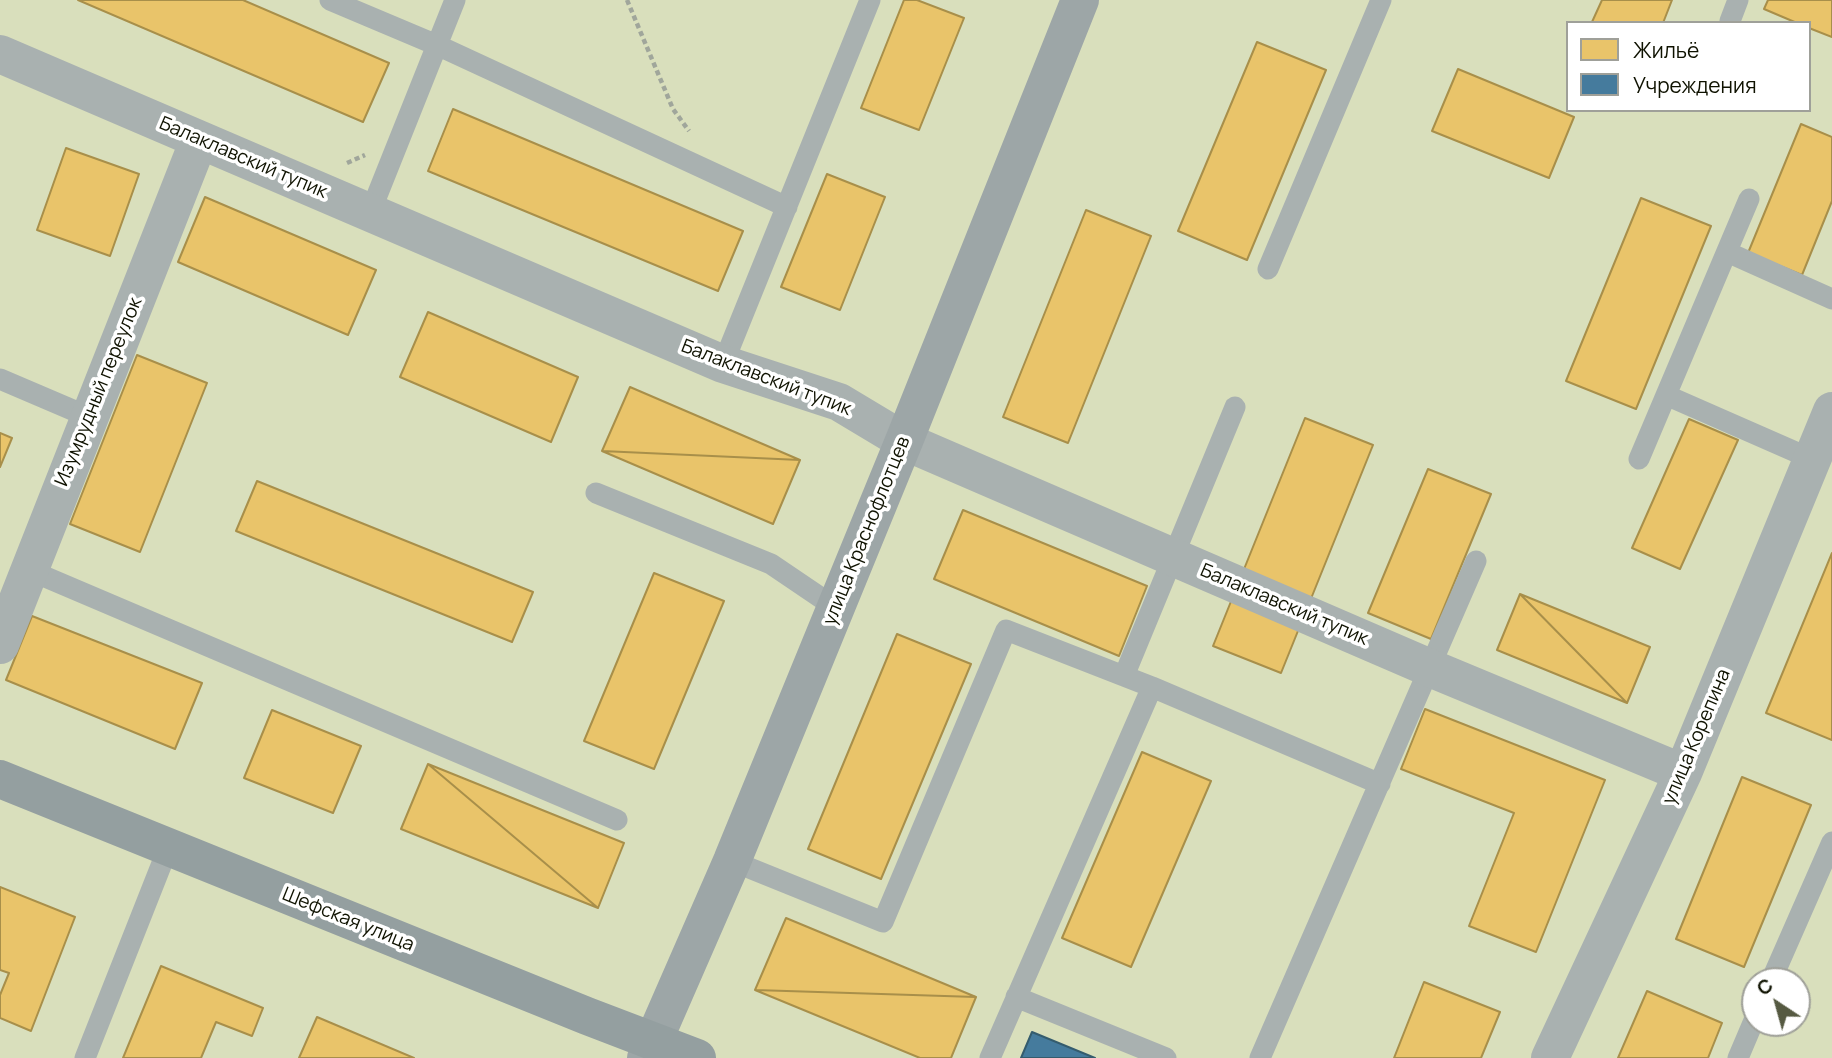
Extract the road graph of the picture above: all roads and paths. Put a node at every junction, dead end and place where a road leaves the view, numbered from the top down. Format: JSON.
{"nodes":[{"id":1,"x":330,"y":0,"type":"edge"},
{"id":2,"x":455,"y":0,"type":"edge"},
{"id":3,"x":627,"y":0,"type":"edge"},
{"id":4,"x":870,"y":0,"type":"edge"},
{"id":5,"x":1080,"y":0,"type":"edge"},
{"id":6,"x":1381,"y":0,"type":"edge"},
{"id":7,"x":1738,"y":0,"type":"edge"},
{"id":8,"x":1730,"y":21,"type":"edge"},
{"id":9,"x":439,"y":46,"type":"junction"},
{"id":10,"x":0,"y":54,"type":"edge"},
{"id":11,"x":200,"y":140,"type":"junction"},
{"id":12,"x":723,"y":177,"type":"junction"},
{"id":13,"x":1749,"y":199,"type":"dead end"},
{"id":14,"x":787,"y":207,"type":"junction"},
{"id":15,"x":370,"y":213,"type":"junction"},
{"id":16,"x":1727,"y":252,"type":"junction"},
{"id":17,"x":1268,"y":269,"type":"dead end"},
{"id":18,"x":1832,"y":299,"type":"edge"},
{"id":19,"x":723,"y":364,"type":"junction"},
{"id":20,"x":0,"y":379,"type":"edge"},
{"id":21,"x":1668,"y":396,"type":"junction"},
{"id":22,"x":1235,"y":407,"type":"dead end"},
{"id":23,"x":1832,"y":411,"type":"edge"},
{"id":24,"x":89,"y":417,"type":"junction"},
{"id":25,"x":904,"y":441,"type":"junction"},
{"id":26,"x":1639,"y":459,"type":"dead end"},
{"id":27,"x":1814,"y":460,"type":"junction"},
{"id":28,"x":596,"y":493,"type":"dead end"},
{"id":29,"x":1172,"y":556,"type":"junction"},
{"id":30,"x":1476,"y":561,"type":"dead end"},
{"id":31,"x":29,"y":570,"type":"junction"},
{"id":32,"x":836,"y":608,"type":"junction"},
{"id":33,"x":0,"y":645,"type":"edge"},
{"id":34,"x":1430,"y":668,"type":"junction"},
{"id":35,"x":1124,"y":676,"type":"junction"},
{"id":36,"x":1152,"y":687,"type":"junction"},
{"id":37,"x":1683,"y":773,"type":"junction"},
{"id":38,"x":0,"y":779,"type":"edge"},
{"id":39,"x":1380,"y":784,"type":"junction"},
{"id":40,"x":617,"y":820,"type":"dead end"},
{"id":41,"x":1832,"y":842,"type":"edge"},
{"id":42,"x":168,"y":848,"type":"junction"},
{"id":43,"x":732,"y":861,"type":"junction"},
{"id":44,"x":1777,"y":967,"type":"edge"},
{"id":45,"x":1016,"y":998,"type":"junction"},
{"id":46,"x":1747,"y":1037,"type":"edge"},
{"id":47,"x":649,"y":1050,"type":"edge"},
{"id":48,"x":85,"y":1058,"type":"edge"},
{"id":49,"x":697,"y":1058,"type":"edge"},
{"id":50,"x":990,"y":1058,"type":"edge"},
{"id":51,"x":1166,"y":1058,"type":"edge"},
{"id":52,"x":1260,"y":1058,"type":"edge"},
{"id":53,"x":1550,"y":1058,"type":"edge"},
{"id":54,"x":1738,"y":1058,"type":"edge"}],
"edges":[{"from":1,"to":9,"type":"lane"},
{"from":2,"to":9,"type":"lane"},
{"from":3,"to":12,"type":"path"},
{"from":4,"to":14,"type":"lane"},
{"from":5,"to":25,"type":"main road","name":"улица Краснофлотцев"},
{"from":6,"to":17,"type":"lane"},
{"from":7,"to":8,"type":"lane"},
{"from":9,"to":12,"type":"lane"},
{"from":9,"to":15,"type":"lane"},
{"from":10,"to":11,"type":"street","name":"Балаклавский тупик"},
{"from":11,"to":15,"type":"street","name":"Балаклавский тупик"},
{"from":11,"to":24,"type":"street","name":"Изумрудный переулок"},
{"from":12,"to":14,"type":"lane"},
{"from":13,"to":16,"type":"lane"},
{"from":14,"to":19,"type":"lane"},
{"from":15,"to":19,"type":"street","name":"Балаклавский тупик"},
{"from":16,"to":18,"type":"lane"},
{"from":16,"to":21,"type":"lane"},
{"from":19,"to":25,"type":"street","name":"Балаклавский тупик"},
{"from":20,"to":24,"type":"lane"},
{"from":21,"to":26,"type":"lane"},
{"from":21,"to":27,"type":"lane"},
{"from":22,"to":29,"type":"lane"},
{"from":23,"to":27,"type":"street","name":"улица Корепина"},
{"from":24,"to":31,"type":"street","name":"Изумрудный переулок"},
{"from":25,"to":29,"type":"street","name":"Балаклавский тупик"},
{"from":25,"to":32,"type":"main road","name":"улица Краснофлотцев"},
{"from":27,"to":37,"type":"street","name":"улица Корепина"},
{"from":28,"to":32,"type":"lane"},
{"from":29,"to":34,"type":"street","name":"Балаклавский тупик"},
{"from":29,"to":35,"type":"lane"},
{"from":30,"to":34,"type":"lane"},
{"from":31,"to":33,"type":"street","name":"Изумрудный переулок"},
{"from":31,"to":40,"type":"lane"},
{"from":32,"to":43,"type":"main road","name":"улица Краснофлотцев"},
{"from":34,"to":37,"type":"street","name":"Балаклавский тупик"},
{"from":34,"to":39,"type":"lane"},
{"from":35,"to":36,"type":"lane"},
{"from":35,"to":43,"type":"lane"},
{"from":36,"to":39,"type":"lane"},
{"from":36,"to":45,"type":"lane"},
{"from":37,"to":53,"type":"street","name":"улица Корепина"},
{"from":38,"to":42,"type":"main road","name":"Шефская улица"},
{"from":39,"to":52,"type":"lane"},
{"from":41,"to":44,"type":"lane"},
{"from":42,"to":47,"type":"main road","name":"Шефская улица"},
{"from":42,"to":48,"type":"lane"},
{"from":43,"to":47,"type":"main road","name":"улица Краснофлотцев"},
{"from":45,"to":50,"type":"lane"},
{"from":45,"to":51,"type":"lane"},
{"from":46,"to":54,"type":"lane"},
{"from":47,"to":49,"type":"main road","name":"Шефская улица"}]}
